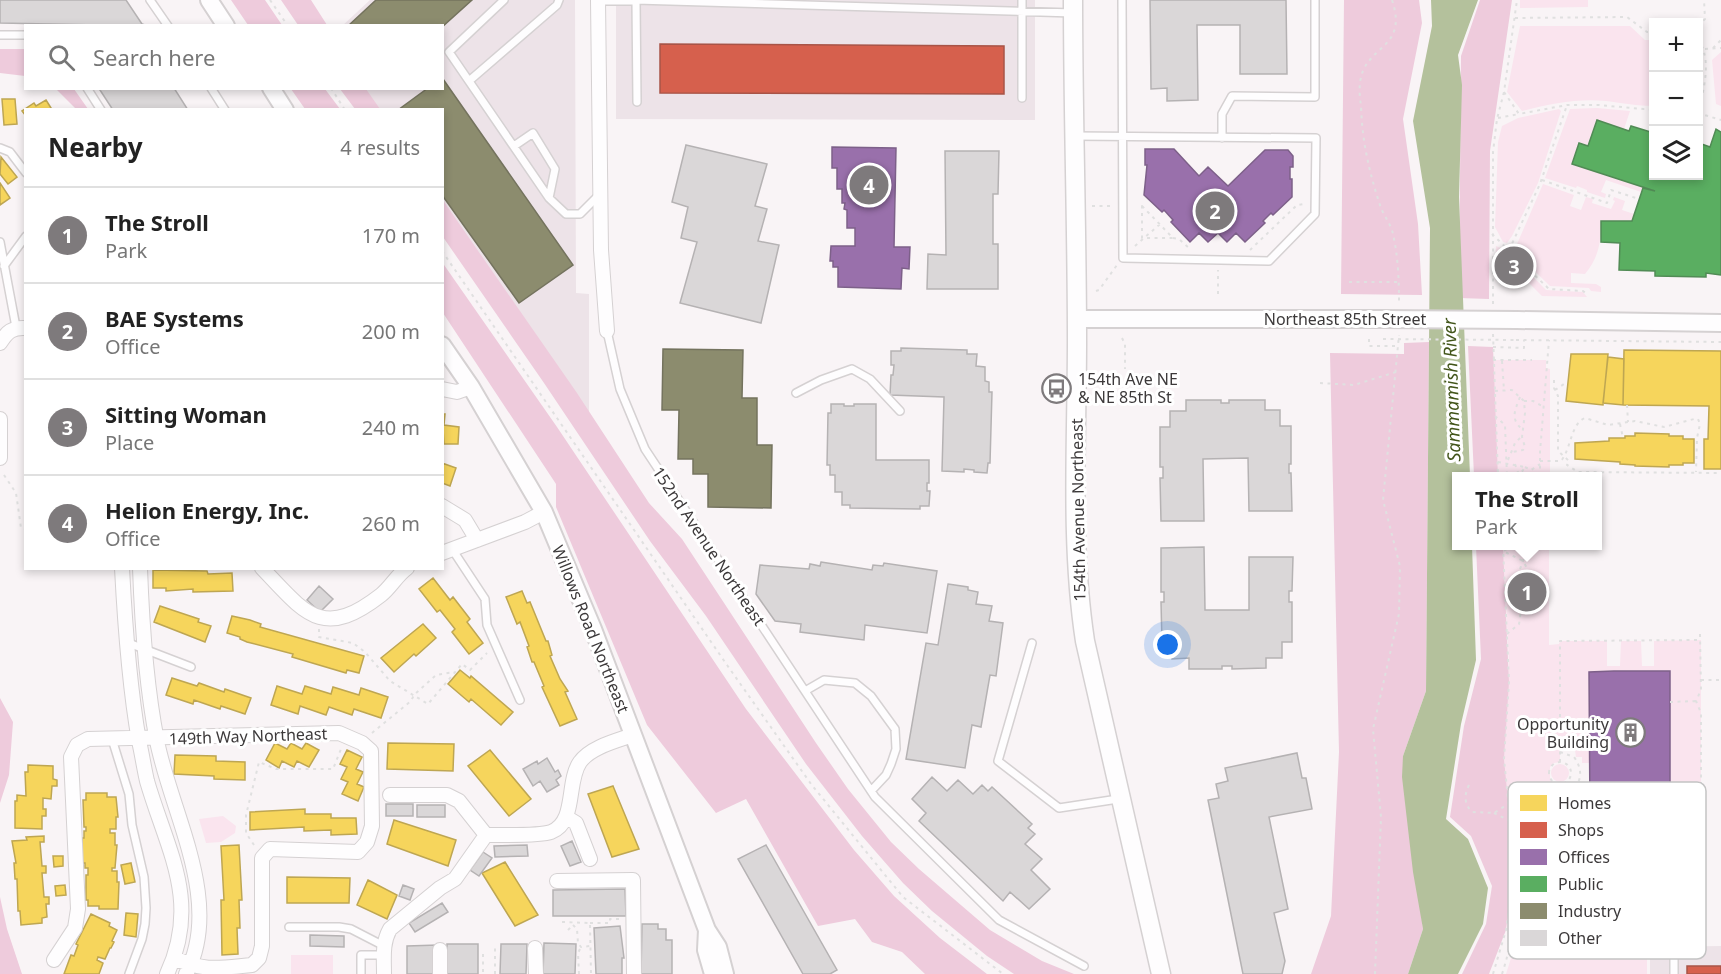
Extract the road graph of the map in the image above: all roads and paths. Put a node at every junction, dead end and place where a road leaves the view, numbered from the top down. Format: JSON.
{"nodes":[{"id":1,"x":150,"y":0,"type":"edge"},
{"id":2,"x":209,"y":0,"type":"edge"},
{"id":3,"x":270,"y":0,"type":"edge"},
{"id":4,"x":504,"y":0,"type":"edge"},
{"id":5,"x":559,"y":0,"type":"edge"},
{"id":6,"x":598,"y":0,"type":"edge"},
{"id":7,"x":636,"y":0,"type":"edge"},
{"id":8,"x":1022,"y":0,"type":"edge"},
{"id":9,"x":1122,"y":0,"type":"edge"},
{"id":10,"x":1315,"y":0,"type":"edge"},
{"id":11,"x":1392,"y":0,"type":"edge"},
{"id":12,"x":1517,"y":0,"type":"edge"},
{"id":13,"x":1704,"y":0,"type":"edge"},
{"id":14,"x":1073,"y":7,"type":"edge"},
{"id":15,"x":1022,"y":13,"type":"junction"},
{"id":16,"x":1515,"y":18,"type":"junction"},
{"id":17,"x":1703,"y":21,"type":"edge"},
{"id":18,"x":167,"y":24,"type":"edge"},
{"id":19,"x":225,"y":24,"type":"edge"},
{"id":20,"x":287,"y":24,"type":"edge"},
{"id":21,"x":1649,"y":32,"type":"edge"},
{"id":22,"x":0,"y":35,"type":"edge"},
{"id":23,"x":24,"y":35,"type":"edge"},
{"id":24,"x":1721,"y":40,"type":"edge"},
{"id":25,"x":1703,"y":46,"type":"edge"},
{"id":26,"x":1713,"y":48,"type":"junction"},
{"id":27,"x":1721,"y":48,"type":"edge"},
{"id":28,"x":1705,"y":49,"type":"junction"},
{"id":29,"x":469,"y":81,"type":"junction"},
{"id":30,"x":1703,"y":88,"type":"edge"},
{"id":31,"x":88,"y":90,"type":"edge"},
{"id":32,"x":212,"y":90,"type":"edge"},
{"id":33,"x":272,"y":90,"type":"edge"},
{"id":34,"x":332,"y":90,"type":"edge"},
{"id":35,"x":1504,"y":92,"type":"junction"},
{"id":36,"x":1022,"y":98,"type":"dead end"},
{"id":37,"x":638,"y":102,"type":"dead end"},
{"id":38,"x":1567,"y":105,"type":"junction"},
{"id":39,"x":100,"y":108,"type":"edge"},
{"id":40,"x":224,"y":108,"type":"edge"},
{"id":41,"x":284,"y":108,"type":"edge"},
{"id":42,"x":344,"y":108,"type":"edge"},
{"id":43,"x":1649,"y":110,"type":"edge"},
{"id":44,"x":1519,"y":114,"type":"junction"},
{"id":45,"x":1703,"y":115,"type":"edge"},
{"id":46,"x":1497,"y":118,"type":"junction"},
{"id":47,"x":1721,"y":120,"type":"edge"},
{"id":48,"x":1074,"y":136,"type":"junction"},
{"id":49,"x":1121,"y":137,"type":"junction"},
{"id":50,"x":1222,"y":138,"type":"junction"},
{"id":51,"x":514,"y":146,"type":"junction"},
{"id":52,"x":0,"y":148,"type":"edge"},
{"id":53,"x":24,"y":170,"type":"edge"},
{"id":54,"x":1542,"y":180,"type":"junction"},
{"id":55,"x":602,"y":192,"type":"junction"},
{"id":56,"x":549,"y":198,"type":"junction"},
{"id":57,"x":1639,"y":199,"type":"dead end"},
{"id":58,"x":1305,"y":204,"type":"dead end"},
{"id":59,"x":1091,"y":206,"type":"dead end"},
{"id":60,"x":1113,"y":206,"type":"dead end"},
{"id":61,"x":1135,"y":206,"type":"dead end"},
{"id":62,"x":1142,"y":206,"type":"junction"},
{"id":63,"x":1160,"y":224,"type":"junction"},
{"id":64,"x":1492,"y":234,"type":"junction"},
{"id":65,"x":1142,"y":238,"type":"junction"},
{"id":66,"x":1173,"y":238,"type":"junction"},
{"id":67,"x":24,"y":239,"type":"edge"},
{"id":68,"x":0,"y":242,"type":"edge"},
{"id":69,"x":1133,"y":248,"type":"dead end"},
{"id":70,"x":1199,"y":249,"type":"dead end"},
{"id":71,"x":1250,"y":250,"type":"dead end"},
{"id":72,"x":1509,"y":250,"type":"junction"},
{"id":73,"x":444,"y":254,"type":"edge"},
{"id":74,"x":1118,"y":262,"type":"dead end"},
{"id":75,"x":4,"y":266,"type":"junction"},
{"id":76,"x":1218,"y":267,"type":"dead end"},
{"id":77,"x":1349,"y":282,"type":"dead end"},
{"id":78,"x":1399,"y":282,"type":"junction"},
{"id":79,"x":1098,"y":291,"type":"dead end"},
{"id":80,"x":1218,"y":294,"type":"dead end"},
{"id":81,"x":1588,"y":295,"type":"dead end"},
{"id":82,"x":1399,"y":303,"type":"dead end"},
{"id":83,"x":1493,"y":306,"type":"dead end"},
{"id":84,"x":1077,"y":319,"type":"junction"},
{"id":85,"x":1721,"y":323,"type":"edge"},
{"id":86,"x":1399,"y":325,"type":"dead end"},
{"id":87,"x":1493,"y":327,"type":"dead end"},
{"id":88,"x":21,"y":328,"type":"edge"},
{"id":89,"x":607,"y":332,"type":"joint"},
{"id":90,"x":1122,"y":338,"type":"dead end"},
{"id":91,"x":1369,"y":339,"type":"dead end"},
{"id":92,"x":1383,"y":339,"type":"dead end"},
{"id":93,"x":1524,"y":340,"type":"junction"},
{"id":94,"x":1549,"y":340,"type":"junction"},
{"id":95,"x":1721,"y":342,"type":"edge"},
{"id":96,"x":0,"y":343,"type":"edge"},
{"id":97,"x":1399,"y":346,"type":"junction"},
{"id":98,"x":1493,"y":347,"type":"junction"},
{"id":99,"x":444,"y":348,"type":"edge"},
{"id":100,"x":1493,"y":360,"type":"junction"},
{"id":101,"x":1532,"y":360,"type":"dead end"},
{"id":102,"x":1502,"y":361,"type":"junction"},
{"id":103,"x":1125,"y":369,"type":"dead end"},
{"id":104,"x":1396,"y":371,"type":"junction"},
{"id":105,"x":1554,"y":380,"type":"dead end"},
{"id":106,"x":1320,"y":383,"type":"dead end"},
{"id":107,"x":1564,"y":384,"type":"dead end"},
{"id":108,"x":471,"y":387,"type":"junction"},
{"id":109,"x":444,"y":389,"type":"edge"},
{"id":110,"x":1504,"y":390,"type":"junction"},
{"id":111,"x":1555,"y":390,"type":"junction"},
{"id":112,"x":1495,"y":391,"type":"junction"},
{"id":113,"x":796,"y":393,"type":"dead end"},
{"id":114,"x":1520,"y":397,"type":"junction"},
{"id":115,"x":1524,"y":401,"type":"junction"},
{"id":116,"x":1627,"y":405,"type":"dead end"},
{"id":117,"x":1544,"y":407,"type":"junction"},
{"id":118,"x":900,"y":411,"type":"dead end"},
{"id":119,"x":1495,"y":416,"type":"junction"},
{"id":120,"x":0,"y":419,"type":"edge"},
{"id":121,"x":1628,"y":422,"type":"junction"},
{"id":122,"x":1620,"y":424,"type":"junction"},
{"id":123,"x":1522,"y":429,"type":"junction"},
{"id":124,"x":1522,"y":437,"type":"junction"},
{"id":125,"x":1623,"y":438,"type":"dead end"},
{"id":126,"x":1512,"y":452,"type":"junction"},
{"id":127,"x":1565,"y":457,"type":"junction"},
{"id":128,"x":0,"y":458,"type":"edge"},
{"id":129,"x":1498,"y":462,"type":"junction"},
{"id":130,"x":1540,"y":462,"type":"junction"},
{"id":131,"x":1507,"y":463,"type":"junction"},
{"id":132,"x":1515,"y":464,"type":"junction"},
{"id":133,"x":1525,"y":467,"type":"junction"},
{"id":134,"x":1498,"y":472,"type":"edge"},
{"id":135,"x":1507,"y":472,"type":"edge"},
{"id":136,"x":1518,"y":472,"type":"edge"},
{"id":137,"x":1522,"y":472,"type":"edge"},
{"id":138,"x":1540,"y":472,"type":"edge"},
{"id":139,"x":1578,"y":472,"type":"edge"},
{"id":140,"x":1602,"y":472,"type":"edge"},
{"id":141,"x":1696,"y":473,"type":"junction"},
{"id":142,"x":1721,"y":473,"type":"edge"},
{"id":143,"x":4,"y":475,"type":"dead end"},
{"id":144,"x":444,"y":507,"type":"edge"},
{"id":145,"x":544,"y":512,"type":"junction"},
{"id":146,"x":24,"y":529,"type":"edge"},
{"id":147,"x":477,"y":540,"type":"junction"},
{"id":148,"x":1527,"y":550,"type":"edge"},
{"id":149,"x":447,"y":551,"type":"edge"},
{"id":150,"x":1503,"y":551,"type":"joint"},
{"id":151,"x":1523,"y":561,"type":"junction"},
{"id":152,"x":122,"y":570,"type":"edge"},
{"id":153,"x":140,"y":570,"type":"edge"},
{"id":154,"x":264,"y":570,"type":"edge"},
{"id":155,"x":406,"y":570,"type":"edge"},
{"id":156,"x":1525,"y":596,"type":"junction"},
{"id":157,"x":318,"y":618,"type":"junction"},
{"id":158,"x":1508,"y":634,"type":"junction"},
{"id":159,"x":1700,"y":634,"type":"dead end"},
{"id":160,"x":1701,"y":640,"type":"junction"},
{"id":161,"x":125,"y":642,"type":"junction"},
{"id":162,"x":1032,"y":643,"type":"dead end"},
{"id":163,"x":146,"y":649,"type":"junction"},
{"id":164,"x":481,"y":657,"type":"dead end"},
{"id":165,"x":191,"y":667,"type":"dead end"},
{"id":166,"x":454,"y":672,"type":"junction"},
{"id":167,"x":1701,"y":680,"type":"junction"},
{"id":168,"x":1721,"y":680,"type":"edge"},
{"id":169,"x":805,"y":691,"type":"junction"},
{"id":170,"x":414,"y":695,"type":"junction"},
{"id":171,"x":520,"y":700,"type":"dead end"},
{"id":172,"x":1696,"y":701,"type":"junction"},
{"id":173,"x":1670,"y":702,"type":"dead end"},
{"id":174,"x":372,"y":733,"type":"dead end"},
{"id":175,"x":633,"y":735,"type":"junction"},
{"id":176,"x":139,"y":738,"type":"junction"},
{"id":177,"x":112,"y":739,"type":"junction"},
{"id":178,"x":156,"y":739,"type":"junction"},
{"id":179,"x":343,"y":744,"type":"dead end"},
{"id":180,"x":1560,"y":752,"type":"junction"},
{"id":181,"x":1560,"y":762,"type":"junction"},
{"id":182,"x":1553,"y":782,"type":"edge"},
{"id":183,"x":1567,"y":782,"type":"edge"},
{"id":184,"x":1578,"y":782,"type":"edge"},
{"id":185,"x":1701,"y":782,"type":"edge"},
{"id":186,"x":1469,"y":785,"type":"dead end"},
{"id":187,"x":871,"y":791,"type":"junction"},
{"id":188,"x":390,"y":795,"type":"dead end"},
{"id":189,"x":1121,"y":799,"type":"junction"},
{"id":190,"x":1508,"y":804,"type":"joint"},
{"id":191,"x":1494,"y":813,"type":"junction"},
{"id":192,"x":566,"y":817,"type":"junction"},
{"id":193,"x":1508,"y":820,"type":"edge"},
{"id":194,"x":486,"y":835,"type":"junction"},
{"id":195,"x":262,"y":858,"type":"junction"},
{"id":196,"x":590,"y":859,"type":"dead end"},
{"id":197,"x":557,"y":881,"type":"dead end"},
{"id":198,"x":1508,"y":915,"type":"edge"},
{"id":199,"x":633,"y":919,"type":"junction"},
{"id":200,"x":562,"y":922,"type":"dead end"},
{"id":201,"x":590,"y":922,"type":"junction"},
{"id":202,"x":573,"y":924,"type":"junction"},
{"id":203,"x":289,"y":927,"type":"dead end"},
{"id":204,"x":568,"y":930,"type":"dead end"},
{"id":205,"x":707,"y":930,"type":"junction"},
{"id":206,"x":495,"y":946,"type":"dead end"},
{"id":207,"x":590,"y":946,"type":"junction"},
{"id":208,"x":581,"y":947,"type":"junction"},
{"id":209,"x":535,"y":948,"type":"dead end"},
{"id":210,"x":384,"y":950,"type":"junction"},
{"id":211,"x":440,"y":950,"type":"dead end"},
{"id":212,"x":1508,"y":952,"type":"edge"},
{"id":213,"x":483,"y":954,"type":"dead end"},
{"id":214,"x":174,"y":958,"type":"junction"},
{"id":215,"x":54,"y":960,"type":"dead end"},
{"id":216,"x":1084,"y":966,"type":"dead end"},
{"id":217,"x":188,"y":970,"type":"edge"},
{"id":218,"x":129,"y":974,"type":"edge"},
{"id":219,"x":166,"y":974,"type":"edge"},
{"id":220,"x":361,"y":974,"type":"edge"},
{"id":221,"x":384,"y":974,"type":"edge"},
{"id":222,"x":440,"y":974,"type":"edge"},
{"id":223,"x":483,"y":974,"type":"edge"},
{"id":224,"x":495,"y":974,"type":"edge"},
{"id":225,"x":536,"y":974,"type":"edge"},
{"id":226,"x":579,"y":974,"type":"edge"},
{"id":227,"x":591,"y":974,"type":"edge"},
{"id":228,"x":634,"y":974,"type":"edge"},
{"id":229,"x":713,"y":974,"type":"edge"},
{"id":230,"x":725,"y":974,"type":"edge"},
{"id":231,"x":1003,"y":974,"type":"edge"},
{"id":232,"x":1161,"y":974,"type":"edge"},
{"id":233,"x":1375,"y":974,"type":"edge"},
{"id":234,"x":1493,"y":974,"type":"edge"},
{"id":235,"x":1502,"y":974,"type":"edge"}],
"edges":[{"from":1,"to":18,"type":"lane"},
{"from":2,"to":19,"type":"street"},
{"from":3,"to":20,"type":"path"},
{"from":4,"to":29,"type":"lane"},
{"from":5,"to":29,"type":"lane"},
{"from":6,"to":7,"type":"lane"},
{"from":6,"to":55,"type":"street","name":"152nd Avenue Northeast"},
{"from":7,"to":15,"type":"lane"},
{"from":7,"to":37,"type":"lane"},
{"from":8,"to":15,"type":"lane"},
{"from":9,"to":49,"type":"lane"},
{"from":10,"to":50,"type":"lane"},
{"from":11,"to":78,"type":"path"},
{"from":12,"to":16,"type":"path"},
{"from":13,"to":17,"type":"path"},
{"from":14,"to":15,"type":"lane"},
{"from":14,"to":48,"type":"main road","name":"154th Avenue Northeast"},
{"from":15,"to":36,"type":"lane"},
{"from":16,"to":21,"type":"path"},
{"from":16,"to":35,"type":"path"},
{"from":22,"to":23,"type":"lane"},
{"from":24,"to":26,"type":"path"},
{"from":25,"to":28,"type":"path"},
{"from":26,"to":27,"type":"path"},
{"from":26,"to":28,"type":"path"},
{"from":28,"to":30,"type":"path"},
{"from":29,"to":51,"type":"lane"},
{"from":31,"to":39,"type":"lane"},
{"from":32,"to":40,"type":"lane"},
{"from":33,"to":41,"type":"street"},
{"from":34,"to":42,"type":"path"},
{"from":35,"to":44,"type":"path"},
{"from":35,"to":46,"type":"path"},
{"from":38,"to":43,"type":"path"},
{"from":38,"to":44,"type":"path"},
{"from":38,"to":54,"type":"path"},
{"from":44,"to":46,"type":"path"},
{"from":45,"to":47,"type":"path"},
{"from":46,"to":64,"type":"path"},
{"from":48,"to":49,"type":"lane"},
{"from":48,"to":84,"type":"main road","name":"154th Avenue Northeast"},
{"from":49,"to":50,"type":"lane"},
{"from":49,"to":50,"type":"lane"},
{"from":51,"to":56,"type":"lane"},
{"from":51,"to":56,"type":"lane"},
{"from":52,"to":53,"type":"lane"},
{"from":54,"to":57,"type":"path"},
{"from":54,"to":72,"type":"path"},
{"from":55,"to":56,"type":"lane"},
{"from":55,"to":89,"type":"street","name":"152nd Avenue Northeast"},
{"from":58,"to":71,"type":"path"},
{"from":59,"to":60,"type":"path"},
{"from":61,"to":62,"type":"path"},
{"from":62,"to":63,"type":"path"},
{"from":62,"to":65,"type":"path"},
{"from":63,"to":65,"type":"path"},
{"from":63,"to":66,"type":"path"},
{"from":64,"to":72,"type":"path"},
{"from":64,"to":83,"type":"path"},
{"from":65,"to":66,"type":"path"},
{"from":65,"to":69,"type":"path"},
{"from":66,"to":70,"type":"path"},
{"from":67,"to":75,"type":"lane"},
{"from":68,"to":75,"type":"lane"},
{"from":72,"to":81,"type":"path"},
{"from":73,"to":231,"type":"path"},
{"from":74,"to":79,"type":"path"},
{"from":75,"to":88,"type":"lane"},
{"from":76,"to":80,"type":"path"},
{"from":77,"to":78,"type":"path"},
{"from":78,"to":82,"type":"path"},
{"from":84,"to":85,"type":"street","name":"Northeast 85th Street","bridge":true},
{"from":84,"to":189,"type":"main road","name":"154th Avenue Northeast"},
{"from":86,"to":97,"type":"path"},
{"from":87,"to":98,"type":"path"},
{"from":88,"to":96,"type":"street"},
{"from":89,"to":169,"type":"lane","name":"152nd Avenue Northeast"},
{"from":90,"to":103,"type":"path"},
{"from":91,"to":97,"type":"path"},
{"from":92,"to":93,"type":"path","bridge":true},
{"from":93,"to":94,"type":"path"},
{"from":93,"to":98,"type":"path"},
{"from":94,"to":95,"type":"path"},
{"from":94,"to":117,"type":"path"},
{"from":97,"to":104,"type":"path"},
{"from":98,"to":100,"type":"path"},
{"from":99,"to":108,"type":"street","name":"Willows Road Northeast"},
{"from":100,"to":102,"type":"path"},
{"from":100,"to":112,"type":"path"},
{"from":101,"to":102,"type":"path"},
{"from":102,"to":110,"type":"path"},
{"from":104,"to":106,"type":"path"},
{"from":104,"to":233,"type":"path"},
{"from":105,"to":111,"type":"path"},
{"from":107,"to":111,"type":"path"},
{"from":108,"to":109,"type":"street"},
{"from":108,"to":145,"type":"street","name":"Willows Road Northeast"},
{"from":110,"to":112,"type":"path"},
{"from":110,"to":114,"type":"path"},
{"from":111,"to":127,"type":"path"},
{"from":112,"to":119,"type":"path"},
{"from":113,"to":118,"type":"lane"},
{"from":114,"to":115,"type":"path"},
{"from":114,"to":123,"type":"path"},
{"from":115,"to":117,"type":"path"},
{"from":115,"to":123,"type":"path"},
{"from":116,"to":121,"type":"path"},
{"from":117,"to":130,"type":"path"},
{"from":119,"to":129,"type":"path"},
{"from":119,"to":131,"type":"path"},
{"from":120,"to":128,"type":"street"},
{"from":121,"to":122,"type":"path"},
{"from":121,"to":141,"type":"path"},
{"from":122,"to":125,"type":"path"},
{"from":122,"to":127,"type":"path"},
{"from":123,"to":124,"type":"path"},
{"from":124,"to":126,"type":"path"},
{"from":124,"to":126,"type":"path"},
{"from":126,"to":131,"type":"path"},
{"from":127,"to":130,"type":"path"},
{"from":127,"to":139,"type":"path"},
{"from":129,"to":131,"type":"path"},
{"from":129,"to":134,"type":"path"},
{"from":130,"to":133,"type":"path"},
{"from":130,"to":138,"type":"path"},
{"from":131,"to":132,"type":"path"},
{"from":131,"to":135,"type":"path"},
{"from":132,"to":133,"type":"path"},
{"from":132,"to":136,"type":"path"},
{"from":133,"to":137,"type":"path"},
{"from":140,"to":141,"type":"path"},
{"from":141,"to":142,"type":"path"},
{"from":143,"to":146,"type":"path"},
{"from":144,"to":147,"type":"street"},
{"from":145,"to":147,"type":"street"},
{"from":145,"to":175,"type":"street","name":"Willows Road Northeast"},
{"from":147,"to":149,"type":"street"},
{"from":148,"to":151,"type":"path"},
{"from":149,"to":171,"type":"lane"},
{"from":150,"to":151,"type":"path"},
{"from":150,"to":158,"type":"path"},
{"from":151,"to":156,"type":"path"},
{"from":151,"to":156,"type":"path"},
{"from":152,"to":161,"type":"street"},
{"from":153,"to":163,"type":"street"},
{"from":154,"to":157,"type":"street"},
{"from":155,"to":157,"type":"street"},
{"from":156,"to":158,"type":"path"},
{"from":157,"to":170,"type":"path"},
{"from":158,"to":190,"type":"path"},
{"from":159,"to":160,"type":"path"},
{"from":160,"to":167,"type":"path"},
{"from":160,"to":180,"type":"path"},
{"from":161,"to":163,"type":"lane"},
{"from":161,"to":176,"type":"street"},
{"from":162,"to":189,"type":"lane"},
{"from":163,"to":165,"type":"lane"},
{"from":163,"to":178,"type":"street"},
{"from":164,"to":166,"type":"path"},
{"from":166,"to":170,"type":"path"},
{"from":166,"to":170,"type":"path"},
{"from":167,"to":168,"type":"path"},
{"from":167,"to":172,"type":"path"},
{"from":169,"to":187,"type":"lane","name":"152nd Avenue Northeast"},
{"from":169,"to":187,"type":"lane"},
{"from":170,"to":174,"type":"path"},
{"from":172,"to":173,"type":"path"},
{"from":172,"to":185,"type":"path"},
{"from":175,"to":192,"type":"street"},
{"from":175,"to":205,"type":"street","name":"Willows Road Northeast"},
{"from":176,"to":177,"type":"street"},
{"from":176,"to":178,"type":"street"},
{"from":176,"to":214,"type":"street"},
{"from":177,"to":215,"type":"street"},
{"from":177,"to":218,"type":"lane"},
{"from":178,"to":195,"type":"street","name":"149th Way Northeast"},
{"from":178,"to":217,"type":"street"},
{"from":179,"to":195,"type":"path"},
{"from":180,"to":181,"type":"path"},
{"from":180,"to":184,"type":"path"},
{"from":181,"to":182,"type":"path"},
{"from":181,"to":183,"type":"path"},
{"from":186,"to":191,"type":"path"},
{"from":187,"to":216,"type":"lane","name":"152nd Avenue Northeast"},
{"from":188,"to":194,"type":"street"},
{"from":189,"to":232,"type":"main road","name":"154th Avenue Northeast"},
{"from":190,"to":191,"type":"path"},
{"from":191,"to":193,"type":"path"},
{"from":192,"to":194,"type":"street"},
{"from":192,"to":196,"type":"street"},
{"from":194,"to":210,"type":"street"},
{"from":195,"to":217,"type":"street"},
{"from":197,"to":199,"type":"street"},
{"from":198,"to":234,"type":"path"},
{"from":199,"to":201,"type":"path"},
{"from":199,"to":228,"type":"street"},
{"from":200,"to":202,"type":"path"},
{"from":201,"to":202,"type":"path"},
{"from":201,"to":207,"type":"path"},
{"from":202,"to":204,"type":"path"},
{"from":202,"to":208,"type":"path"},
{"from":203,"to":210,"type":"lane"},
{"from":205,"to":229,"type":"street","name":"Willows Road Northeast"},
{"from":205,"to":230,"type":"street","name":"Willows Road Northeast"},
{"from":206,"to":224,"type":"path"},
{"from":207,"to":208,"type":"path"},
{"from":207,"to":227,"type":"path"},
{"from":208,"to":226,"type":"path"},
{"from":209,"to":225,"type":"street"},
{"from":210,"to":220,"type":"lane"},
{"from":210,"to":221,"type":"street"},
{"from":211,"to":222,"type":"street"},
{"from":212,"to":235,"type":"path"},
{"from":213,"to":223,"type":"path"},
{"from":214,"to":217,"type":"street"},
{"from":214,"to":219,"type":"street"}]}
